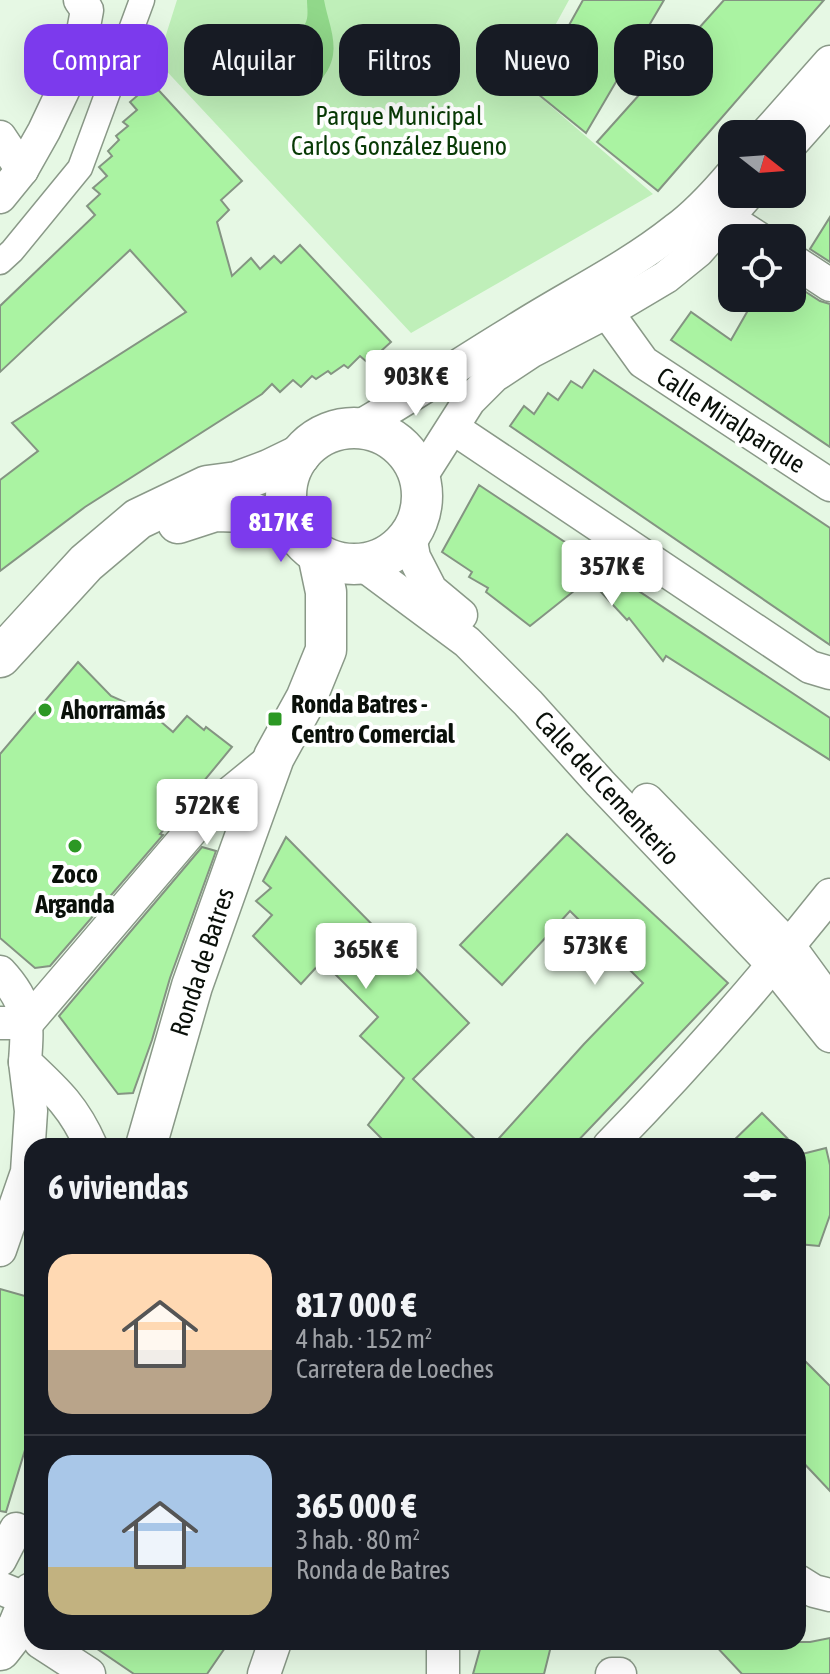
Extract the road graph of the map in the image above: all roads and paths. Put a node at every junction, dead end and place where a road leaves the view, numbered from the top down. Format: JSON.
{"nodes":[{"id":1,"x":80,"y":0,"type":"edge"},
{"id":2,"x":142,"y":0,"type":"edge"},
{"id":3,"x":830,"y":62,"type":"edge"},
{"id":4,"x":830,"y":100,"type":"edge"},
{"id":5,"x":778,"y":120,"type":"edge"},
{"id":6,"x":806,"y":127,"type":"edge"},
{"id":7,"x":0,"y":137,"type":"edge"},
{"id":8,"x":22,"y":170,"type":"junction"},
{"id":9,"x":718,"y":190,"type":"edge"},
{"id":10,"x":0,"y":197,"type":"edge"},
{"id":11,"x":735,"y":208,"type":"edge"},
{"id":12,"x":0,"y":262,"type":"edge"},
{"id":13,"x":806,"y":269,"type":"edge"},
{"id":14,"x":830,"y":285,"type":"edge"},
{"id":15,"x":607,"y":312,"type":"junction"},
{"id":16,"x":357,"y":428,"type":"junction"},
{"id":17,"x":453,"y":428,"type":"junction"},
{"id":18,"x":300,"y":455,"type":"junction"},
{"id":19,"x":420,"y":478,"type":"junction"},
{"id":20,"x":830,"y":485,"type":"edge"},
{"id":21,"x":410,"y":536,"type":"junction"},
{"id":22,"x":306,"y":541,"type":"junction"},
{"id":23,"x":362,"y":564,"type":"junction"},
{"id":24,"x":1,"y":671,"type":"edge"},
{"id":25,"x":830,"y":673,"type":"edge"},
{"id":26,"x":274,"y":757,"type":"junction"},
{"id":27,"x":830,"y":895,"type":"edge"},
{"id":28,"x":781,"y":956,"type":"junction"},
{"id":29,"x":0,"y":972,"type":"edge"},
{"id":30,"x":830,"y":1002,"type":"edge"},
{"id":31,"x":14,"y":1023,"type":"edge"},
{"id":32,"x":830,"y":1036,"type":"edge"},
{"id":33,"x":25,"y":1062,"type":"junction"},
{"id":34,"x":29,"y":1138,"type":"edge"},
{"id":35,"x":88,"y":1138,"type":"edge"},
{"id":36,"x":148,"y":1138,"type":"edge"},
{"id":37,"x":619,"y":1138,"type":"edge"},
{"id":38,"x":24,"y":1181,"type":"edge"},
{"id":39,"x":0,"y":1250,"type":"edge"},
{"id":40,"x":16,"y":1529,"type":"dead end"},
{"id":41,"x":0,"y":1560,"type":"edge"},
{"id":42,"x":806,"y":1586,"type":"edge"},
{"id":43,"x":830,"y":1595,"type":"edge"},
{"id":44,"x":59,"y":1650,"type":"edge"},
{"id":45,"x":272,"y":1650,"type":"edge"},
{"id":46,"x":443,"y":1650,"type":"edge"},
{"id":47,"x":89,"y":1674,"type":"edge"},
{"id":48,"x":264,"y":1674,"type":"edge"},
{"id":49,"x":443,"y":1674,"type":"edge"},
{"id":50,"x":612,"y":1674,"type":"edge"},
{"id":51,"x":620,"y":1674,"type":"edge"}],
"edges":[{"from":1,"to":8,"type":"street"},
{"from":2,"to":12,"type":"street"},
{"from":3,"to":5,"type":"street"},
{"from":4,"to":6,"type":"street"},
{"from":7,"to":8,"type":"street"},
{"from":8,"to":10,"type":"street"},
{"from":9,"to":16,"type":"street"},
{"from":11,"to":15,"type":"street"},
{"from":13,"to":14,"type":"street"},
{"from":15,"to":17,"type":"street"},
{"from":15,"to":20,"type":"street","name":"Calle Miralparque"},
{"from":16,"to":18,"type":"street"},
{"from":16,"to":19,"type":"street"},
{"from":17,"to":19,"type":"street"},
{"from":17,"to":25,"type":"street"},
{"from":18,"to":22,"type":"street"},
{"from":18,"to":24,"type":"street"},
{"from":19,"to":21,"type":"street"},
{"from":21,"to":23,"type":"street"},
{"from":21,"to":28,"type":"street","name":"Calle del Cementerio"},
{"from":22,"to":23,"type":"street"},
{"from":22,"to":24,"type":"street"},
{"from":22,"to":26,"type":"street","name":"Ronda de Batres"},
{"from":23,"to":28,"type":"street","name":"Calle del Cementerio"},
{"from":26,"to":31,"type":"street"},
{"from":26,"to":36,"type":"street","name":"Ronda de Batres"},
{"from":27,"to":28,"type":"street"},
{"from":28,"to":30,"type":"street","name":"Calle del Cementerio"},
{"from":28,"to":32,"type":"street","name":"Calle del Cementerio"},
{"from":28,"to":37,"type":"street"},
{"from":29,"to":31,"type":"street"},
{"from":31,"to":33,"type":"street"},
{"from":33,"to":34,"type":"street"},
{"from":33,"to":35,"type":"street"},
{"from":38,"to":39,"type":"street"},
{"from":40,"to":41,"type":"street"},
{"from":42,"to":43,"type":"street"},
{"from":44,"to":47,"type":"street"},
{"from":45,"to":48,"type":"street"},
{"from":46,"to":49,"type":"street"},
{"from":50,"to":51,"type":"street"}]}
